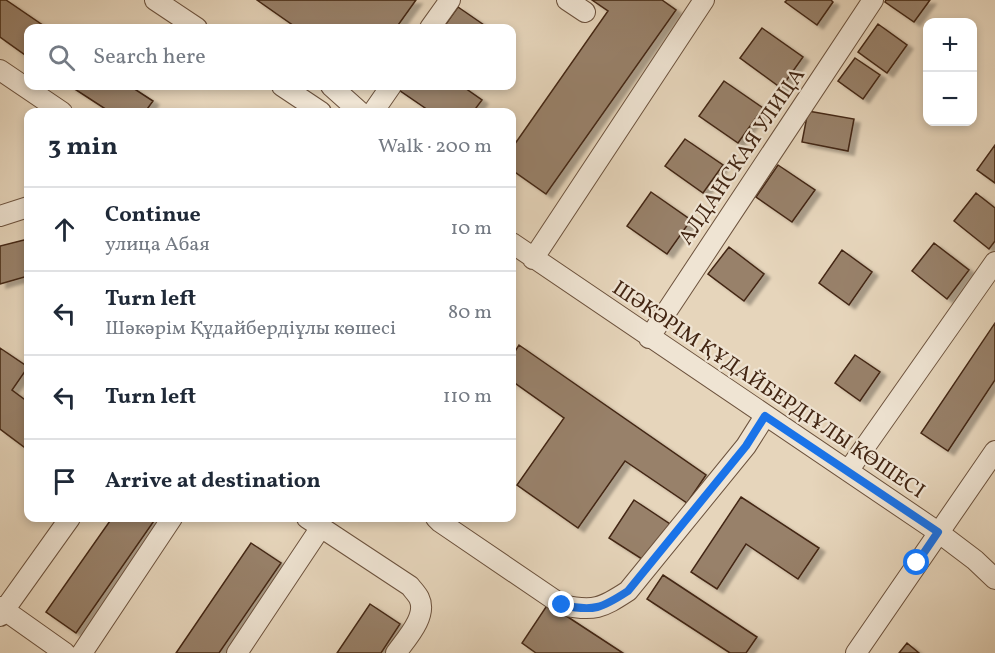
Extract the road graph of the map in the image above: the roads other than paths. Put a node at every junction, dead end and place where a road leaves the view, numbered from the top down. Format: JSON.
{"nodes":[{"id":1,"x":155,"y":0,"type":"edge"},
{"id":2,"x":450,"y":0,"type":"edge"},
{"id":3,"x":567,"y":0,"type":"edge"},
{"id":4,"x":704,"y":0,"type":"edge"},
{"id":5,"x":873,"y":0,"type":"edge"},
{"id":6,"x":585,"y":12,"type":"dead end"},
{"id":7,"x":191,"y":24,"type":"edge"},
{"id":8,"x":433,"y":24,"type":"edge"},
{"id":9,"x":0,"y":70,"type":"edge"},
{"id":10,"x":24,"y":86,"type":"edge"},
{"id":11,"x":30,"y":90,"type":"edge"},
{"id":12,"x":288,"y":90,"type":"edge"},
{"id":13,"x":335,"y":90,"type":"edge"},
{"id":14,"x":388,"y":90,"type":"edge"},
{"id":15,"x":56,"y":108,"type":"edge"},
{"id":16,"x":315,"y":108,"type":"edge"},
{"id":17,"x":356,"y":108,"type":"edge"},
{"id":18,"x":376,"y":108,"type":"edge"},
{"id":19,"x":24,"y":208,"type":"edge"},
{"id":20,"x":0,"y":216,"type":"edge"},
{"id":21,"x":516,"y":246,"type":"edge"},
{"id":22,"x":533,"y":259,"type":"junction"},
{"id":23,"x":995,"y":262,"type":"edge"},
{"id":24,"x":650,"y":338,"type":"junction"},
{"id":25,"x":765,"y":416,"type":"junction"},
{"id":26,"x":995,"y":451,"type":"edge"},
{"id":27,"x":848,"y":471,"type":"junction"},
{"id":28,"x":67,"y":522,"type":"edge"},
{"id":29,"x":169,"y":522,"type":"edge"},
{"id":30,"x":314,"y":522,"type":"edge"},
{"id":31,"x":440,"y":522,"type":"edge"},
{"id":32,"x":938,"y":532,"type":"junction"},
{"id":33,"x":995,"y":579,"type":"edge"},
{"id":34,"x":2,"y":611,"type":"edge"},
{"id":35,"x":65,"y":653,"type":"edge"},
{"id":36,"x":82,"y":653,"type":"edge"},
{"id":37,"x":237,"y":653,"type":"edge"},
{"id":38,"x":396,"y":653,"type":"edge"},
{"id":39,"x":856,"y":653,"type":"edge"}],
"edges":[{"from":1,"to":7,"type":"street"},
{"from":2,"to":8,"type":"street"},
{"from":3,"to":6,"type":"street"},
{"from":4,"to":22,"type":"street"},
{"from":5,"to":24,"type":"street","name":"АЛДАНСКАЯ УЛИЦА"},
{"from":9,"to":10,"type":"street"},
{"from":11,"to":15,"type":"street"},
{"from":12,"to":16,"type":"street"},
{"from":13,"to":17,"type":"street"},
{"from":14,"to":18,"type":"street"},
{"from":19,"to":20,"type":"street"},
{"from":21,"to":22,"type":"street","name":"ШӘКӘРІМ ҚҰДАЙБЕРДІҰЛЫ КӨШЕСІ"},
{"from":22,"to":24,"type":"street","name":"ШӘКӘРІМ ҚҰДАЙБЕРДІҰЛЫ КӨШЕСІ"},
{"from":23,"to":27,"type":"street"},
{"from":24,"to":25,"type":"street","name":"ШӘКӘРІМ ҚҰДАЙБЕРДІҰЛЫ КӨШЕСІ"},
{"from":25,"to":27,"type":"street","name":"ШӘКӘРІМ ҚҰДАЙБЕРДІҰЛЫ КӨШЕСІ"},
{"from":25,"to":31,"type":"street"},
{"from":26,"to":32,"type":"street"},
{"from":27,"to":32,"type":"street","name":"ШӘКӘРІМ ҚҰДАЙБЕРДІҰЛЫ КӨШЕСІ"},
{"from":28,"to":34,"type":"street"},
{"from":29,"to":36,"type":"street"},
{"from":30,"to":37,"type":"street"},
{"from":30,"to":38,"type":"street"},
{"from":32,"to":33,"type":"street","name":"ШӘКӘРІМ ҚҰДАЙБЕРДІҰЛЫ КӨШЕСІ"},
{"from":32,"to":39,"type":"street"},
{"from":34,"to":35,"type":"street"}]}
